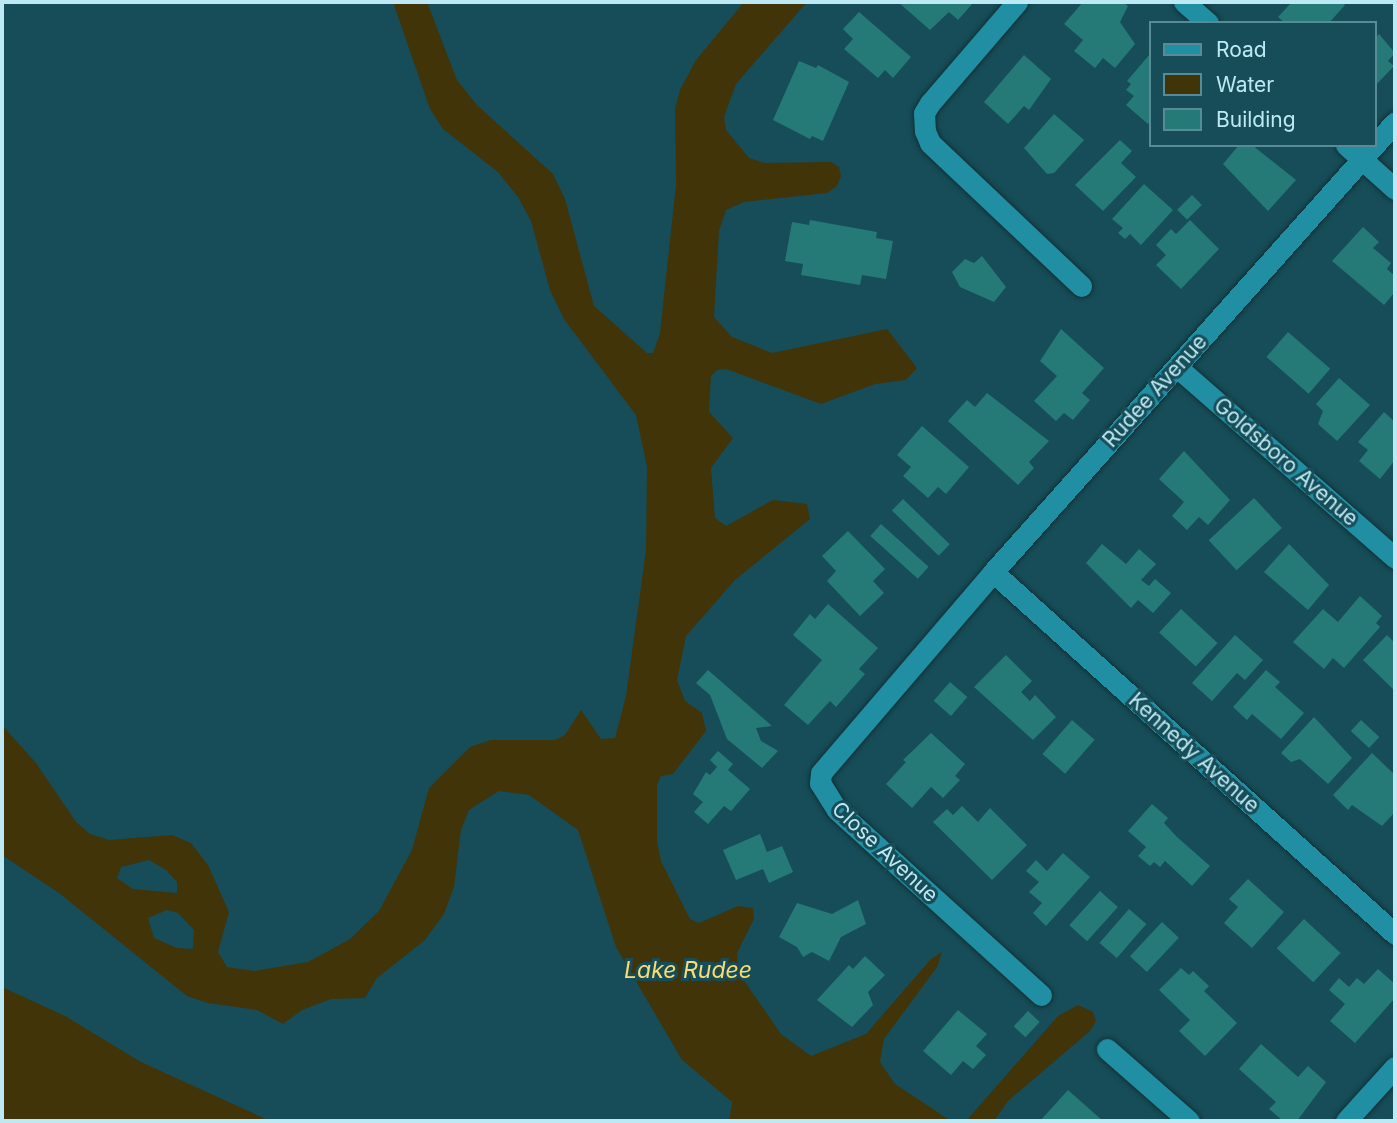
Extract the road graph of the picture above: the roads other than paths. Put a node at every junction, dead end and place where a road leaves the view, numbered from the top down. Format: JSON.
{"nodes":[{"id":1,"x":1017,"y":2,"type":"edge"},
{"id":2,"x":1184,"y":2,"type":"edge"},
{"id":3,"x":1206,"y":21,"type":"edge"},
{"id":4,"x":1395,"y":122,"type":"edge"},
{"id":5,"x":1376,"y":136,"type":"edge"},
{"id":6,"x":1354,"y":152,"type":"edge"},
{"id":7,"x":1395,"y":189,"type":"edge"},
{"id":8,"x":1081,"y":286,"type":"dead end"},
{"id":9,"x":1177,"y":366,"type":"junction"},
{"id":10,"x":1395,"y":558,"type":"edge"},
{"id":11,"x":993,"y":572,"type":"junction"},
{"id":12,"x":916,"y":661,"type":"joint"},
{"id":13,"x":1395,"y":934,"type":"edge"},
{"id":14,"x":1041,"y":995,"type":"dead end"},
{"id":15,"x":1107,"y":1049,"type":"dead end"},
{"id":16,"x":1395,"y":1067,"type":"edge"},
{"id":17,"x":1189,"y":1121,"type":"edge"},
{"id":18,"x":1346,"y":1121,"type":"edge"}],
"edges":[{"from":1,"to":8,"type":"street"},
{"from":2,"to":3,"type":"street"},
{"from":4,"to":5,"type":"street","name":"Rudee Avenue"},
{"from":6,"to":7,"type":"street"},
{"from":6,"to":9,"type":"street","name":"Rudee Avenue"},
{"from":9,"to":10,"type":"street","name":"Goldsboro Avenue"},
{"from":9,"to":11,"type":"street","name":"Rudee Avenue"},
{"from":11,"to":12,"type":"street","name":"Rudee Avenue"},
{"from":11,"to":13,"type":"street","name":"Kennedy Avenue"},
{"from":12,"to":14,"type":"street","name":"Close Avenue"},
{"from":15,"to":17,"type":"street"},
{"from":16,"to":18,"type":"street"}]}
